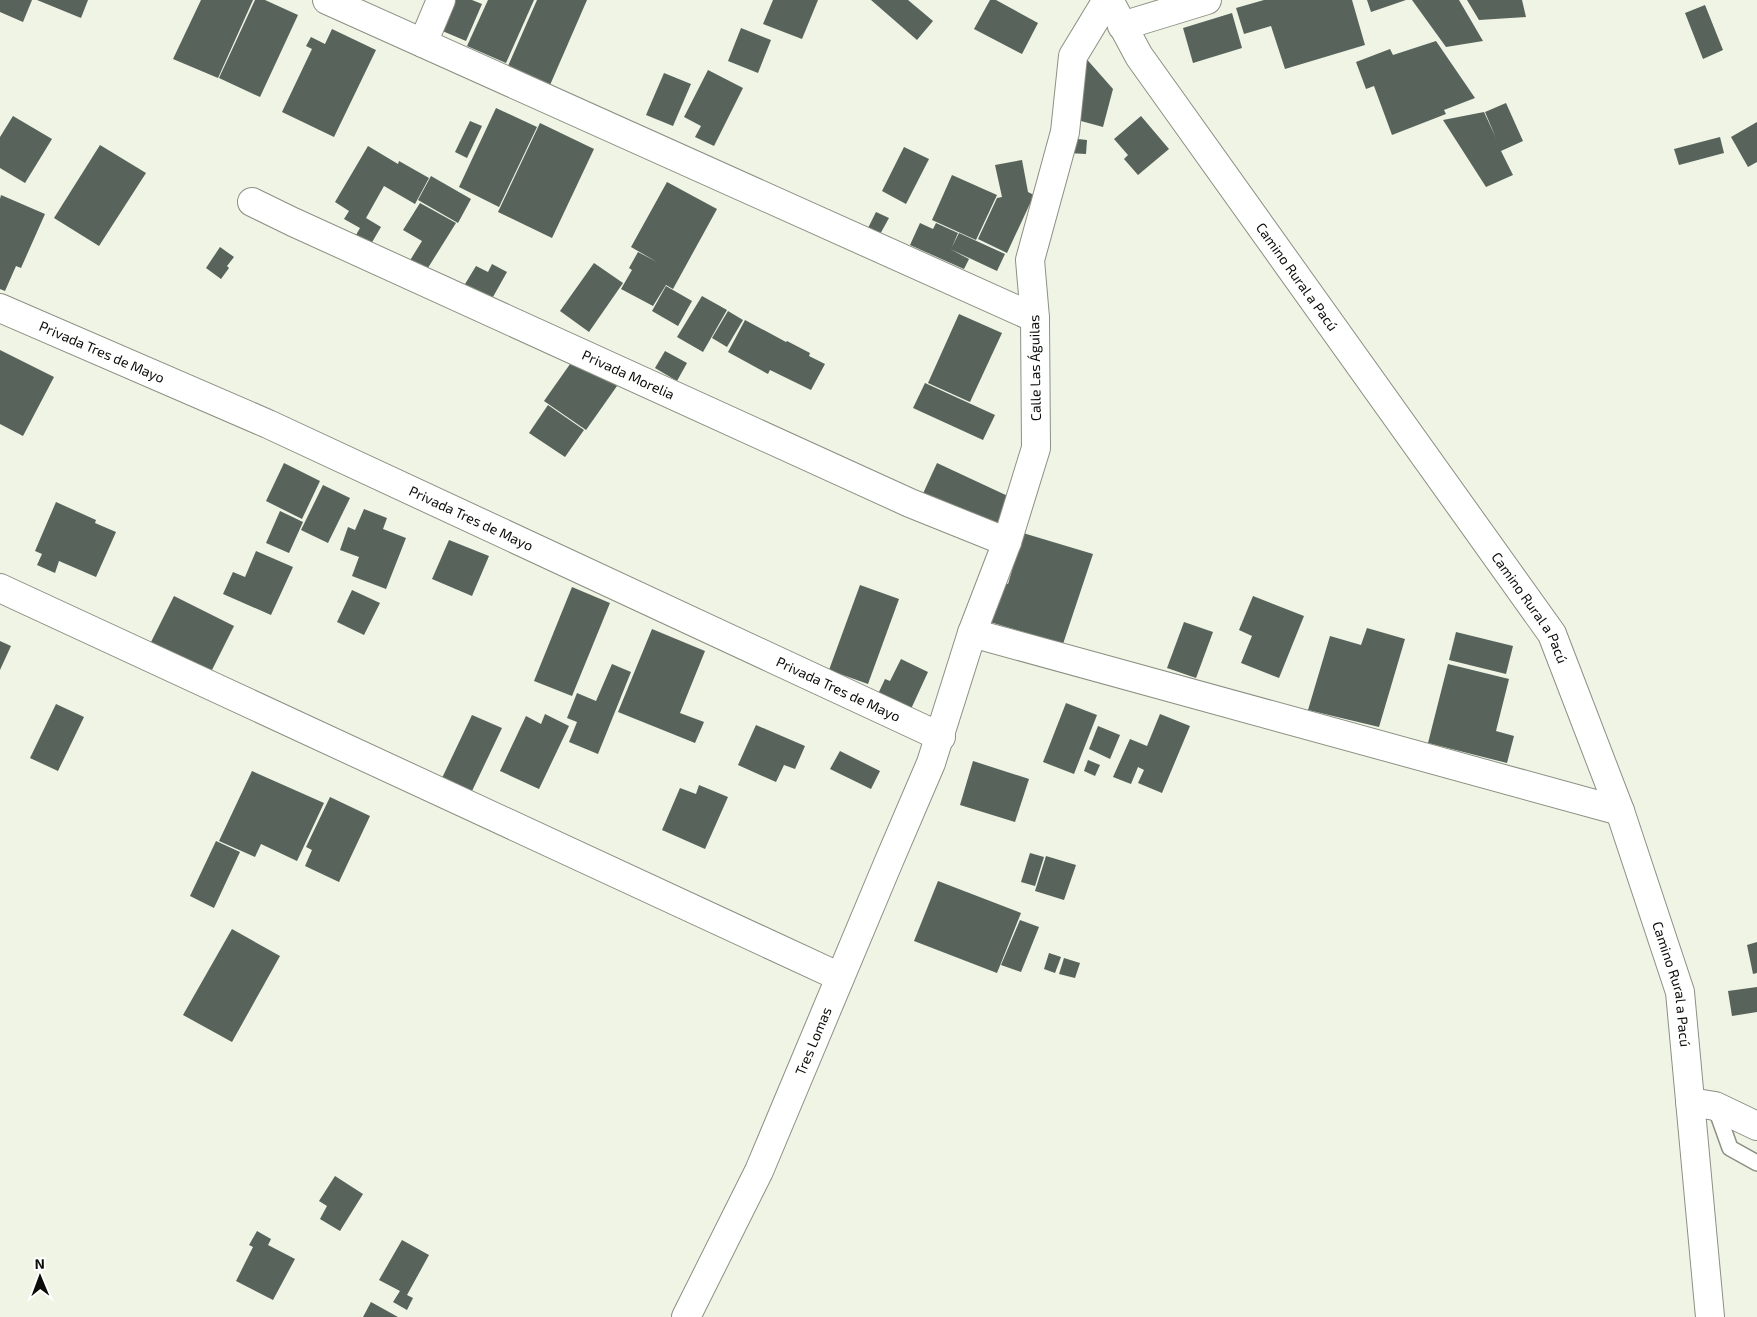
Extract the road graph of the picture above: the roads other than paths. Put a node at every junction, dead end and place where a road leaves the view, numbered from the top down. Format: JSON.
{"nodes":[{"id":1,"x":327,"y":0,"type":"edge"},
{"id":2,"x":441,"y":0,"type":"edge"},
{"id":3,"x":1108,"y":0,"type":"edge"},
{"id":4,"x":1207,"y":0,"type":"edge"},
{"id":5,"x":1122,"y":26,"type":"junction"},
{"id":6,"x":423,"y":43,"type":"junction"},
{"id":7,"x":252,"y":202,"type":"dead end"},
{"id":8,"x":0,"y":308,"type":"edge"},
{"id":9,"x":1035,"y":318,"type":"junction"},
{"id":10,"x":1007,"y":542,"type":"junction"},
{"id":11,"x":0,"y":588,"type":"edge"},
{"id":12,"x":972,"y":634,"type":"junction"},
{"id":13,"x":940,"y":737,"type":"junction"},
{"id":14,"x":931,"y":763,"type":"joint"},
{"id":15,"x":1620,"y":811,"type":"junction"},
{"id":16,"x":840,"y":977,"type":"junction"},
{"id":17,"x":1702,"y":1104,"type":"junction"},
{"id":18,"x":1757,"y":1126,"type":"edge"},
{"id":19,"x":1757,"y":1163,"type":"edge"},
{"id":20,"x":686,"y":1317,"type":"edge"},
{"id":21,"x":1710,"y":1317,"type":"edge"}],
"edges":[{"from":1,"to":6,"type":"street"},
{"from":2,"to":6,"type":"street"},
{"from":3,"to":5,"type":"street","name":"Camino Rural a Pacú"},
{"from":3,"to":9,"type":"street","name":"Calle Las Águilas"},
{"from":4,"to":5,"type":"street"},
{"from":5,"to":15,"type":"street","name":"Camino Rural a Pacú"},
{"from":6,"to":9,"type":"street"},
{"from":7,"to":10,"type":"street","name":"Privada Morelia"},
{"from":8,"to":13,"type":"street","name":"Privada Tres de Mayo"},
{"from":9,"to":10,"type":"street","name":"Calle Las Águilas"},
{"from":10,"to":12,"type":"street","name":"Calle Las Águilas"},
{"from":11,"to":16,"type":"street"},
{"from":12,"to":13,"type":"street","name":"Calle Las Águilas"},
{"from":12,"to":15,"type":"street"},
{"from":13,"to":14,"type":"street","name":"Calle Las Águilas"},
{"from":14,"to":16,"type":"street","name":"Tres Lomas"},
{"from":15,"to":17,"type":"street","name":"Camino Rural a Pacú"},
{"from":16,"to":20,"type":"street","name":"Tres Lomas"},
{"from":17,"to":18,"type":"street"},
{"from":17,"to":19,"type":"lane"},
{"from":17,"to":21,"type":"street","name":"Camino Rural a Pacú"}]}
